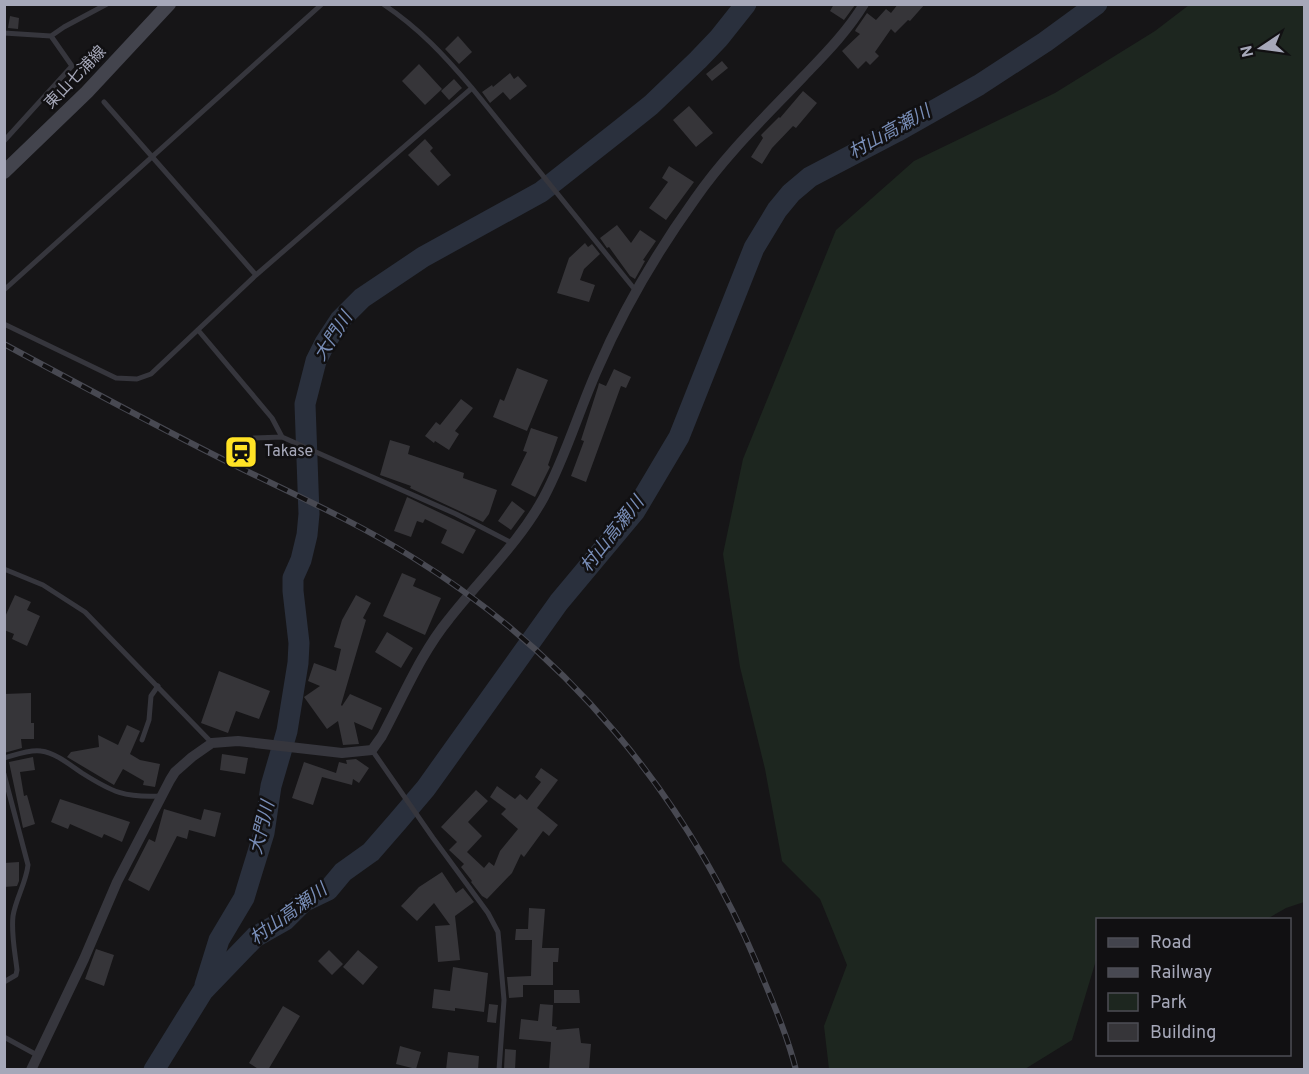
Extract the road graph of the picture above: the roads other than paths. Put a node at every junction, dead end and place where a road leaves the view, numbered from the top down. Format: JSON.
{"nodes":[{"id":1,"x":107,"y":4,"type":"edge"},
{"id":2,"x":169,"y":4,"type":"edge"},
{"id":3,"x":322,"y":4,"type":"edge"},
{"id":4,"x":383,"y":4,"type":"edge"},
{"id":5,"x":864,"y":4,"type":"edge"},
{"id":6,"x":4,"y":33,"type":"edge"},
{"id":7,"x":51,"y":36,"type":"junction"},
{"id":8,"x":472,"y":88,"type":"junction"},
{"id":9,"x":104,"y":102,"type":"dead end"},
{"id":10,"x":4,"y":141,"type":"edge"},
{"id":11,"x":152,"y":157,"type":"junction"},
{"id":12,"x":4,"y":172,"type":"edge"},
{"id":13,"x":256,"y":275,"type":"junction"},
{"id":14,"x":4,"y":290,"type":"edge"},
{"id":15,"x":636,"y":291,"type":"junction"},
{"id":16,"x":4,"y":324,"type":"edge"},
{"id":17,"x":198,"y":330,"type":"junction"},
{"id":18,"x":282,"y":437,"type":"junction"},
{"id":19,"x":252,"y":442,"type":"dead end"},
{"id":20,"x":513,"y":544,"type":"junction"},
{"id":21,"x":4,"y":569,"type":"edge"},
{"id":22,"x":158,"y":686,"type":"junction"},
{"id":23,"x":142,"y":740,"type":"dead end"},
{"id":24,"x":212,"y":743,"type":"junction"},
{"id":25,"x":372,"y":750,"type":"junction"},
{"id":26,"x":4,"y":759,"type":"edge"},
{"id":27,"x":4,"y":774,"type":"edge"},
{"id":28,"x":161,"y":796,"type":"junction"},
{"id":29,"x":4,"y":982,"type":"edge"},
{"id":30,"x":4,"y":1037,"type":"edge"},
{"id":31,"x":39,"y":1056,"type":"junction"},
{"id":32,"x":31,"y":1070,"type":"edge"},
{"id":33,"x":499,"y":1070,"type":"edge"}],
"edges":[{"from":1,"to":7,"type":"lane"},
{"from":2,"to":12,"type":"main road","name":"東山七浦線"},
{"from":3,"to":11,"type":"lane"},
{"from":4,"to":8,"type":"lane"},
{"from":5,"to":15,"type":"street"},
{"from":6,"to":7,"type":"lane"},
{"from":7,"to":10,"type":"lane"},
{"from":8,"to":13,"type":"lane"},
{"from":8,"to":15,"type":"lane"},
{"from":9,"to":11,"type":"lane"},
{"from":11,"to":13,"type":"lane"},
{"from":11,"to":14,"type":"lane"},
{"from":13,"to":17,"type":"lane"},
{"from":15,"to":20,"type":"street"},
{"from":16,"to":17,"type":"lane"},
{"from":17,"to":18,"type":"lane"},
{"from":18,"to":19,"type":"lane"},
{"from":18,"to":20,"type":"lane"},
{"from":20,"to":25,"type":"street"},
{"from":21,"to":22,"type":"lane"},
{"from":22,"to":23,"type":"lane"},
{"from":22,"to":24,"type":"lane"},
{"from":24,"to":25,"type":"street"},
{"from":24,"to":28,"type":"street"},
{"from":25,"to":33,"type":"lane"},
{"from":26,"to":28,"type":"lane"},
{"from":27,"to":29,"type":"lane"},
{"from":28,"to":31,"type":"street"},
{"from":30,"to":31,"type":"lane"},
{"from":31,"to":32,"type":"street"}]}
